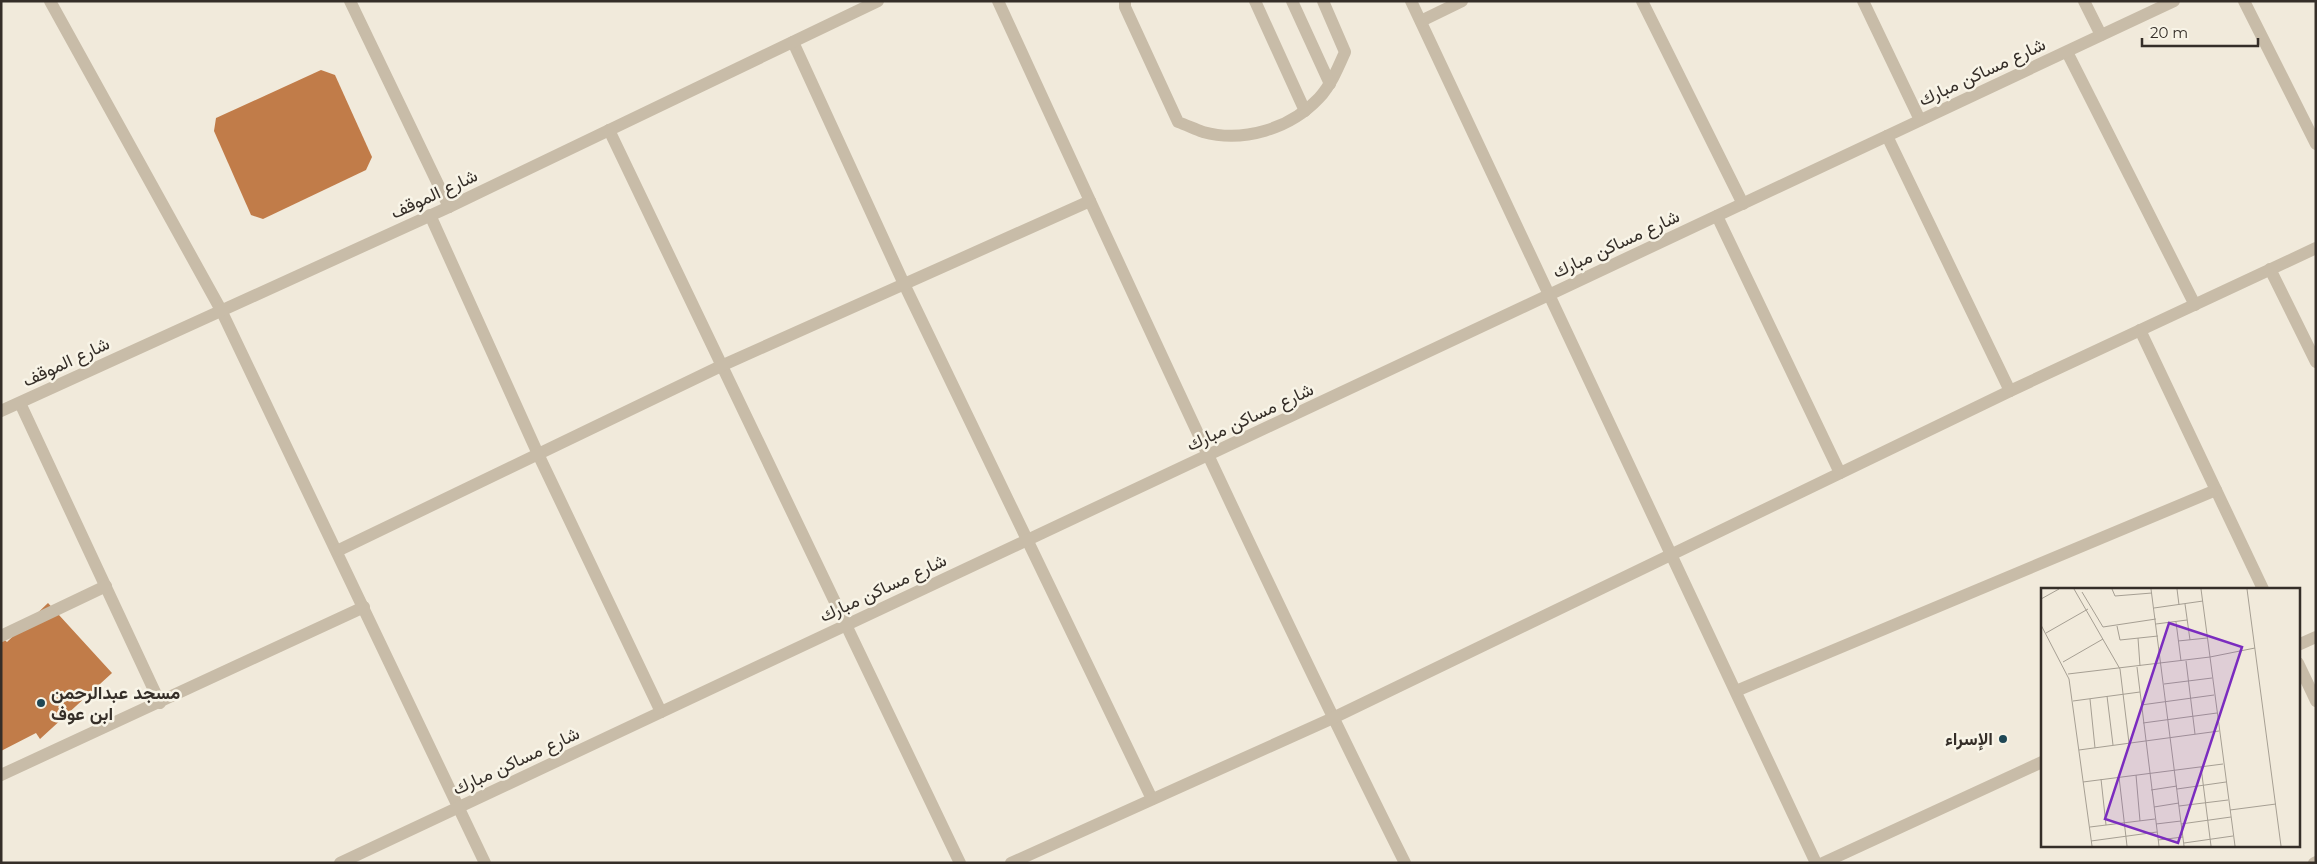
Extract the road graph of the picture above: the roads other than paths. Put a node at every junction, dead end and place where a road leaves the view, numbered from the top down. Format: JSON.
{"nodes":[{"id":1,"x":50,"y":1,"type":"edge"},
{"id":2,"x":350,"y":1,"type":"edge"},
{"id":3,"x":878,"y":1,"type":"edge"},
{"id":4,"x":998,"y":1,"type":"edge"},
{"id":5,"x":1125,"y":1,"type":"edge"},
{"id":6,"x":1254,"y":1,"type":"edge"},
{"id":7,"x":1292,"y":1,"type":"edge"},
{"id":8,"x":1323,"y":1,"type":"edge"},
{"id":9,"x":1412,"y":1,"type":"edge"},
{"id":10,"x":1462,"y":1,"type":"edge"},
{"id":11,"x":1642,"y":1,"type":"edge"},
{"id":12,"x":1863,"y":1,"type":"edge"},
{"id":13,"x":2084,"y":1,"type":"edge"},
{"id":14,"x":2174,"y":1,"type":"edge"},
{"id":15,"x":2244,"y":1,"type":"edge"},
{"id":16,"x":1421,"y":21,"type":"junction"},
{"id":17,"x":2101,"y":35,"type":"junction"},
{"id":18,"x":792,"y":42,"type":"junction"},
{"id":19,"x":2067,"y":52,"type":"junction"},
{"id":20,"x":1330,"y":84,"type":"junction"},
{"id":21,"x":1305,"y":111,"type":"junction"},
{"id":22,"x":1920,"y":120,"type":"junction"},
{"id":23,"x":609,"y":130,"type":"junction"},
{"id":24,"x":1887,"y":136,"type":"junction"},
{"id":25,"x":2316,"y":144,"type":"edge"},
{"id":26,"x":1090,"y":201,"type":"junction"},
{"id":27,"x":1742,"y":204,"type":"junction"},
{"id":28,"x":449,"y":207,"type":"junction"},
{"id":29,"x":430,"y":216,"type":"junction"},
{"id":30,"x":1717,"y":216,"type":"junction"},
{"id":31,"x":2316,"y":248,"type":"edge"},
{"id":32,"x":2270,"y":269,"type":"junction"},
{"id":33,"x":904,"y":284,"type":"junction"},
{"id":34,"x":1549,"y":294,"type":"junction"},
{"id":35,"x":2195,"y":305,"type":"junction"},
{"id":36,"x":221,"y":310,"type":"junction"},
{"id":37,"x":2140,"y":330,"type":"junction"},
{"id":38,"x":2316,"y":362,"type":"edge"},
{"id":39,"x":721,"y":366,"type":"junction"},
{"id":40,"x":2010,"y":391,"type":"junction"},
{"id":41,"x":20,"y":402,"type":"junction"},
{"id":42,"x":1,"y":411,"type":"edge"},
{"id":43,"x":538,"y":454,"type":"junction"},
{"id":44,"x":1208,"y":456,"type":"junction"},
{"id":45,"x":1840,"y":473,"type":"junction"},
{"id":46,"x":2216,"y":490,"type":"junction"},
{"id":47,"x":1026,"y":540,"type":"junction"},
{"id":48,"x":337,"y":551,"type":"junction"},
{"id":49,"x":1672,"y":555,"type":"junction"},
{"id":50,"x":106,"y":586,"type":"junction"},
{"id":51,"x":2263,"y":588,"type":"edge"},
{"id":52,"x":364,"y":607,"type":"junction"},
{"id":53,"x":846,"y":625,"type":"junction"},
{"id":54,"x":1,"y":636,"type":"edge"},
{"id":55,"x":2316,"y":637,"type":"edge"},
{"id":56,"x":2300,"y":644,"type":"edge"},
{"id":57,"x":2300,"y":667,"type":"edge"},
{"id":58,"x":1736,"y":691,"type":"junction"},
{"id":59,"x":2316,"y":701,"type":"edge"},
{"id":60,"x":160,"y":703,"type":"junction"},
{"id":61,"x":662,"y":712,"type":"junction"},
{"id":62,"x":1333,"y":718,"type":"junction"},
{"id":63,"x":2041,"y":762,"type":"edge"},
{"id":64,"x":1,"y":776,"type":"edge"},
{"id":65,"x":1152,"y":799,"type":"junction"},
{"id":66,"x":459,"y":808,"type":"junction"},
{"id":67,"x":340,"y":863,"type":"edge"},
{"id":68,"x":485,"y":863,"type":"edge"},
{"id":69,"x":960,"y":863,"type":"edge"},
{"id":70,"x":1011,"y":863,"type":"edge"},
{"id":71,"x":1406,"y":863,"type":"edge"},
{"id":72,"x":1816,"y":863,"type":"edge"},
{"id":73,"x":1823,"y":863,"type":"edge"}],
"edges":[{"from":1,"to":36,"type":"street"},
{"from":2,"to":28,"type":"street"},
{"from":3,"to":18,"type":"street","name":"شارع الموقف"},
{"from":4,"to":26,"type":"street"},
{"from":5,"to":21,"type":"street"},
{"from":6,"to":21,"type":"street"},
{"from":7,"to":20,"type":"street"},
{"from":8,"to":20,"type":"street"},
{"from":9,"to":16,"type":"street"},
{"from":10,"to":16,"type":"street"},
{"from":11,"to":27,"type":"street"},
{"from":12,"to":22,"type":"street"},
{"from":13,"to":17,"type":"street"},
{"from":14,"to":17,"type":"street","name":"شارع مساكن مبارك"},
{"from":15,"to":25,"type":"street"},
{"from":16,"to":34,"type":"street"},
{"from":17,"to":19,"type":"street","name":"شارع مساكن مبارك"},
{"from":18,"to":23,"type":"street","name":"شارع الموقف"},
{"from":18,"to":33,"type":"street"},
{"from":19,"to":22,"type":"street","name":"شارع مساكن مبارك"},
{"from":19,"to":35,"type":"street"},
{"from":20,"to":21,"type":"street"},
{"from":22,"to":24,"type":"street","name":"شارع مساكن مبارك"},
{"from":23,"to":28,"type":"street","name":"شارع الموقف"},
{"from":23,"to":39,"type":"street"},
{"from":24,"to":27,"type":"street","name":"شارع مساكن مبارك"},
{"from":24,"to":40,"type":"street"},
{"from":26,"to":33,"type":"street"},
{"from":26,"to":44,"type":"street"},
{"from":27,"to":30,"type":"street","name":"شارع مساكن مبارك"},
{"from":28,"to":29,"type":"street","name":"شارع الموقف"},
{"from":29,"to":36,"type":"street","name":"شارع الموقف"},
{"from":29,"to":43,"type":"street"},
{"from":30,"to":34,"type":"street","name":"شارع مساكن مبارك"},
{"from":30,"to":45,"type":"street"},
{"from":31,"to":32,"type":"street"},
{"from":32,"to":35,"type":"street"},
{"from":32,"to":38,"type":"street"},
{"from":33,"to":39,"type":"street"},
{"from":33,"to":47,"type":"street"},
{"from":34,"to":44,"type":"street","name":"شارع مساكن مبارك"},
{"from":34,"to":49,"type":"street"},
{"from":35,"to":37,"type":"street"},
{"from":36,"to":41,"type":"street","name":"شارع الموقف"},
{"from":36,"to":48,"type":"street"},
{"from":37,"to":40,"type":"street"},
{"from":37,"to":46,"type":"street"},
{"from":39,"to":43,"type":"street"},
{"from":39,"to":53,"type":"street"},
{"from":40,"to":45,"type":"street"},
{"from":41,"to":42,"type":"street","name":"شارع الموقف"},
{"from":41,"to":50,"type":"street"},
{"from":43,"to":48,"type":"street"},
{"from":43,"to":61,"type":"street"},
{"from":44,"to":47,"type":"street","name":"شارع مساكن مبارك"},
{"from":44,"to":62,"type":"street"},
{"from":45,"to":49,"type":"street"},
{"from":46,"to":51,"type":"street"},
{"from":46,"to":58,"type":"street"},
{"from":47,"to":53,"type":"street","name":"شارع مساكن مبارك"},
{"from":47,"to":65,"type":"street"},
{"from":48,"to":52,"type":"street"},
{"from":49,"to":58,"type":"street"},
{"from":49,"to":62,"type":"street"},
{"from":50,"to":54,"type":"street"},
{"from":50,"to":60,"type":"street"},
{"from":52,"to":60,"type":"street"},
{"from":52,"to":66,"type":"street"},
{"from":53,"to":61,"type":"street","name":"شارع مساكن مبارك"},
{"from":53,"to":69,"type":"street"},
{"from":55,"to":56,"type":"street"},
{"from":57,"to":59,"type":"street"},
{"from":58,"to":72,"type":"street"},
{"from":60,"to":64,"type":"street"},
{"from":61,"to":66,"type":"street","name":"شارع مساكن مبارك"},
{"from":62,"to":65,"type":"street"},
{"from":62,"to":71,"type":"street"},
{"from":63,"to":73,"type":"street"},
{"from":65,"to":70,"type":"street"},
{"from":66,"to":67,"type":"street","name":"شارع مساكن مبارك"},
{"from":66,"to":68,"type":"street"}]}
